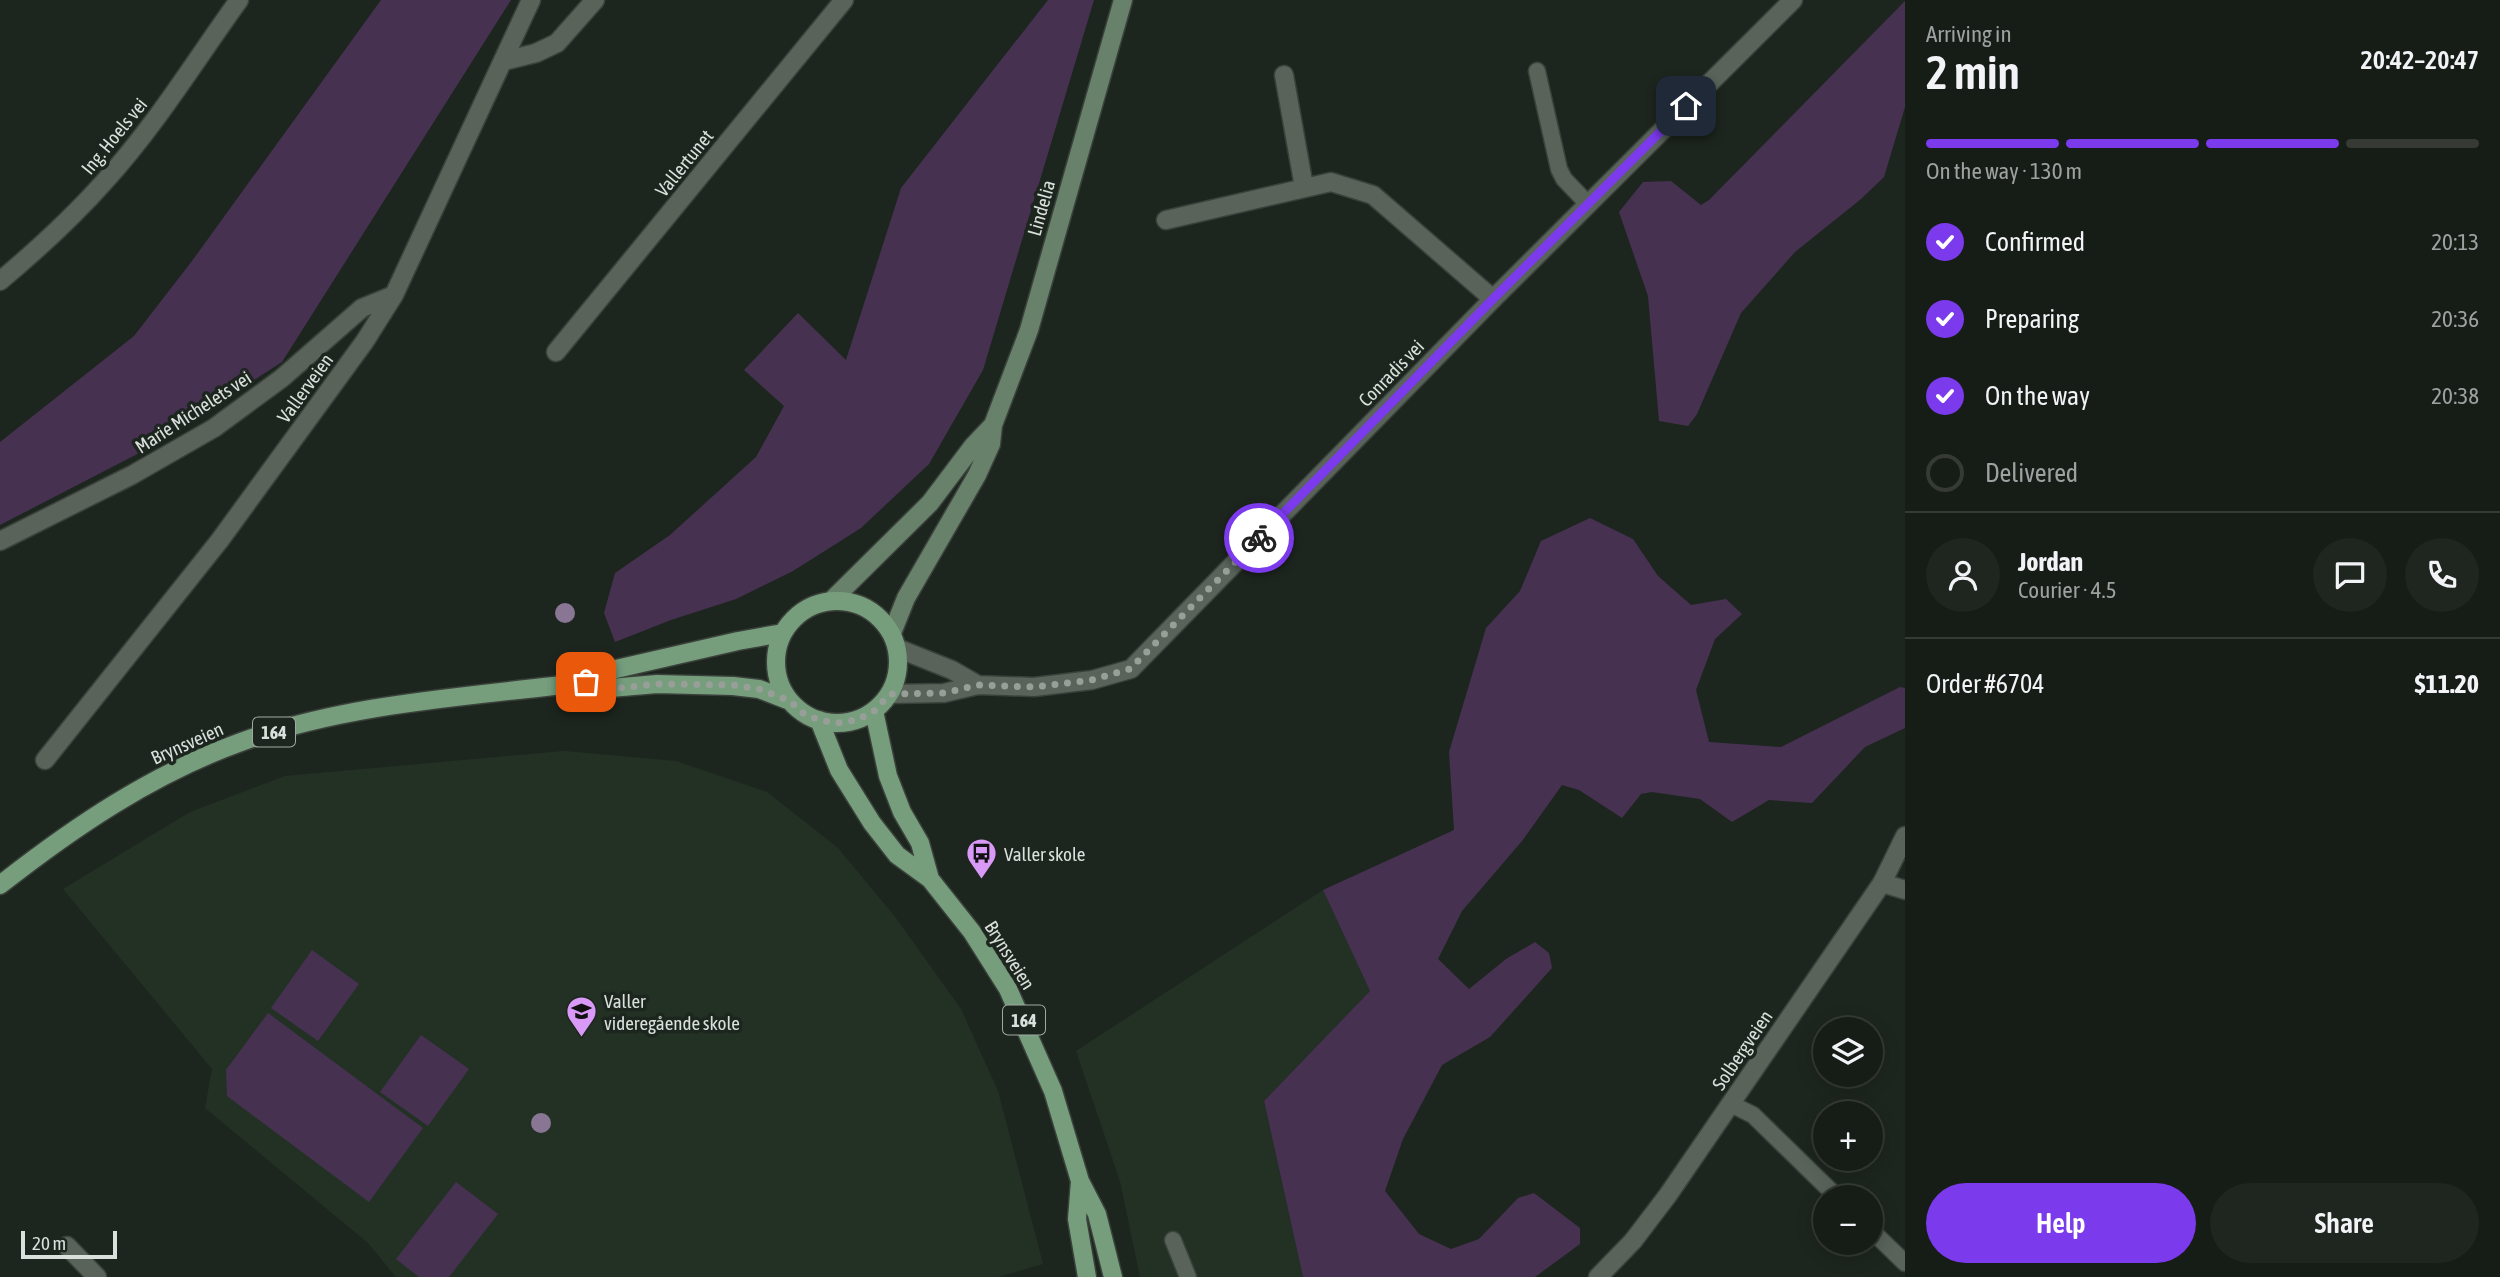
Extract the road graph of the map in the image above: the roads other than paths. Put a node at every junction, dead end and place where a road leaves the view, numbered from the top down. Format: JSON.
{"nodes":[{"id":1,"x":239,"y":0,"type":"edge"},
{"id":2,"x":531,"y":0,"type":"edge"},
{"id":3,"x":594,"y":0,"type":"edge"},
{"id":4,"x":844,"y":0,"type":"edge"},
{"id":5,"x":1123,"y":0,"type":"edge"},
{"id":6,"x":1793,"y":0,"type":"edge"},
{"id":7,"x":504,"y":61,"type":"junction"},
{"id":8,"x":1537,"y":71,"type":"dead end"},
{"id":9,"x":1284,"y":75,"type":"dead end"},
{"id":10,"x":1304,"y":187,"type":"junction"},
{"id":11,"x":1588,"y":204,"type":"junction"},
{"id":12,"x":1166,"y":220,"type":"dead end"},
{"id":13,"x":0,"y":281,"type":"edge"},
{"id":14,"x":394,"y":295,"type":"junction"},
{"id":15,"x":1493,"y":299,"type":"junction"},
{"id":16,"x":556,"y":352,"type":"dead end"},
{"id":17,"x":993,"y":425,"type":"junction"},
{"id":18,"x":0,"y":541,"type":"edge"},
{"id":19,"x":831,"y":601,"type":"junction"},
{"id":20,"x":783,"y":633,"type":"junction"},
{"id":21,"x":894,"y":640,"type":"junction"},
{"id":22,"x":586,"y":682,"type":"junction"},
{"id":23,"x":978,"y":685,"type":"junction"},
{"id":24,"x":890,"y":694,"type":"junction"},
{"id":25,"x":790,"y":701,"type":"junction"},
{"id":26,"x":874,"y":711,"type":"junction"},
{"id":27,"x":819,"y":720,"type":"junction"},
{"id":28,"x":45,"y":760,"type":"dead end"},
{"id":29,"x":1905,"y":836,"type":"edge"},
{"id":30,"x":930,"y":879,"type":"junction"},
{"id":31,"x":1882,"y":883,"type":"junction"},
{"id":32,"x":0,"y":885,"type":"edge"},
{"id":33,"x":1905,"y":890,"type":"edge"},
{"id":34,"x":1731,"y":1104,"type":"junction"},
{"id":35,"x":1080,"y":1181,"type":"junction"},
{"id":36,"x":1825,"y":1185,"type":"edge"},
{"id":37,"x":1173,"y":1240,"type":"dead end"},
{"id":38,"x":1883,"y":1242,"type":"edge"},
{"id":39,"x":67,"y":1246,"type":"dead end"},
{"id":40,"x":1905,"y":1263,"type":"edge"},
{"id":41,"x":97,"y":1277,"type":"edge"},
{"id":42,"x":1087,"y":1277,"type":"edge"},
{"id":43,"x":1113,"y":1277,"type":"edge"},
{"id":44,"x":1188,"y":1277,"type":"edge"},
{"id":45,"x":1598,"y":1277,"type":"edge"}],
"edges":[{"from":1,"to":13,"type":"street","name":"Ing. Hoels vei"},
{"from":2,"to":7,"type":"street","name":"Vallerveien"},
{"from":3,"to":7,"type":"street"},
{"from":4,"to":16,"type":"street","name":"Vallertunet"},
{"from":5,"to":17,"type":"main road","name":"Lindelia"},
{"from":6,"to":11,"type":"street","name":"Conradis vei"},
{"from":7,"to":14,"type":"street","name":"Vallerveien"},
{"from":8,"to":11,"type":"lane"},
{"from":9,"to":10,"type":"street"},
{"from":10,"to":12,"type":"street"},
{"from":10,"to":15,"type":"street"},
{"from":11,"to":15,"type":"street","name":"Conradis vei"},
{"from":14,"to":18,"type":"street","name":"Marie Michelets vei"},
{"from":14,"to":28,"type":"street","name":"Vallerveien"},
{"from":15,"to":23,"type":"street","name":"Conradis vei"},
{"from":17,"to":19,"type":"main road","name":"Lindelia"},
{"from":17,"to":21,"type":"main road","name":"Lindelia"},
{"from":19,"to":20,"type":"main road"},
{"from":19,"to":21,"type":"main road"},
{"from":20,"to":22,"type":"main road","name":"Brynsveien","number":"164"},
{"from":20,"to":25,"type":"main road"},
{"from":21,"to":23,"type":"street","name":"Conradis vei"},
{"from":21,"to":24,"type":"main road"},
{"from":22,"to":25,"type":"main road","name":"Brynsveien","number":"164"},
{"from":22,"to":32,"type":"main road","name":"Brynsveien","number":"164"},
{"from":23,"to":24,"type":"street","name":"Conradis vei"},
{"from":24,"to":26,"type":"main road"},
{"from":25,"to":27,"type":"main road","number":"164"},
{"from":26,"to":27,"type":"main road"},
{"from":26,"to":30,"type":"main road","name":"Brynsveien","number":"164"},
{"from":27,"to":30,"type":"main road","name":"Brynsveien","number":"164"},
{"from":29,"to":31,"type":"street","name":"Solbergveien"},
{"from":30,"to":35,"type":"main road","name":"Brynsveien","number":"164"},
{"from":31,"to":33,"type":"street"},
{"from":31,"to":34,"type":"street","name":"Solbergveien"},
{"from":34,"to":36,"type":"lane"},
{"from":34,"to":45,"type":"street","name":"Solbergveien"},
{"from":35,"to":42,"type":"main road","name":"Brynsveien","number":"164"},
{"from":35,"to":43,"type":"main road","name":"Brynsveien","number":"164"},
{"from":37,"to":44,"type":"lane"},
{"from":38,"to":40,"type":"lane"},
{"from":39,"to":41,"type":"street"}]}
